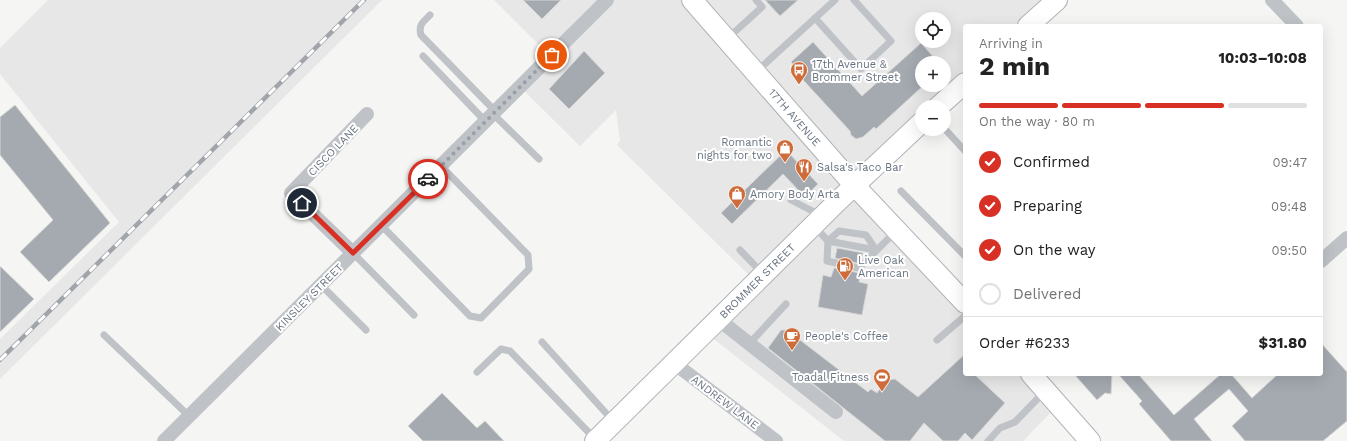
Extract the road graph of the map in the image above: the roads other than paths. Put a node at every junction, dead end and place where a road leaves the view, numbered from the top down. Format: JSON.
{"nodes":[{"id":1,"x":608,"y":0,"type":"edge"},
{"id":2,"x":756,"y":0,"type":"edge"},
{"id":3,"x":835,"y":0,"type":"edge"},
{"id":4,"x":854,"y":0,"type":"edge"},
{"id":5,"x":1057,"y":0,"type":"edge"},
{"id":6,"x":1272,"y":0,"type":"edge"},
{"id":7,"x":699,"y":5,"type":"edge"},
{"id":8,"x":430,"y":15,"type":"dead end"},
{"id":9,"x":815,"y":18,"type":"junction"},
{"id":10,"x":1030,"y":24,"type":"edge"},
{"id":11,"x":1295,"y":24,"type":"edge"},
{"id":12,"x":726,"y":39,"type":"junction"},
{"id":13,"x":423,"y":56,"type":"dead end"},
{"id":14,"x":756,"y":72,"type":"junction"},
{"id":15,"x":963,"y":85,"type":"edge"},
{"id":16,"x":946,"y":100,"type":"edge"},
{"id":17,"x":367,"y":114,"type":"dead end"},
{"id":18,"x":492,"y":116,"type":"junction"},
{"id":19,"x":915,"y":128,"type":"edge"},
{"id":20,"x":951,"y":136,"type":"edge"},
{"id":21,"x":963,"y":149,"type":"edge"},
{"id":22,"x":539,"y":159,"type":"dead end"},
{"id":23,"x":441,"y":166,"type":"junction"},
{"id":24,"x":854,"y":185,"type":"junction"},
{"id":25,"x":901,"y":190,"type":"dead end"},
{"id":26,"x":791,"y":200,"type":"dead end"},
{"id":27,"x":818,"y":221,"type":"junction"},
{"id":28,"x":381,"y":225,"type":"junction"},
{"id":29,"x":897,"y":230,"type":"junction"},
{"id":30,"x":1347,"y":238,"type":"edge"},
{"id":31,"x":828,"y":241,"type":"junction"},
{"id":32,"x":740,"y":250,"type":"dead end"},
{"id":33,"x":876,"y":250,"type":"junction"},
{"id":34,"x":353,"y":253,"type":"junction"},
{"id":35,"x":963,"y":254,"type":"edge"},
{"id":36,"x":1323,"y":259,"type":"edge"},
{"id":37,"x":764,"y":274,"type":"junction"},
{"id":38,"x":321,"y":285,"type":"junction"},
{"id":39,"x":963,"y":302,"type":"edge"},
{"id":40,"x":786,"y":304,"type":"dead end"},
{"id":41,"x":414,"y":315,"type":"dead end"},
{"id":42,"x":963,"y":318,"type":"edge"},
{"id":43,"x":718,"y":319,"type":"junction"},
{"id":44,"x":366,"y":330,"type":"dead end"},
{"id":45,"x":104,"y":335,"type":"dead end"},
{"id":46,"x":937,"y":340,"type":"dead end"},
{"id":47,"x":542,"y":342,"type":"dead end"},
{"id":48,"x":749,"y":344,"type":"junction"},
{"id":49,"x":674,"y":363,"type":"junction"},
{"id":50,"x":476,"y":372,"type":"dead end"},
{"id":51,"x":1036,"y":378,"type":"edge"},
{"id":52,"x":836,"y":412,"type":"dead end"},
{"id":53,"x":189,"y":416,"type":"junction"},
{"id":54,"x":614,"y":422,"type":"junction"},
{"id":55,"x":595,"y":440,"type":"edge"},
{"id":56,"x":164,"y":441,"type":"edge"},
{"id":57,"x":776,"y":441,"type":"edge"},
{"id":58,"x":988,"y":441,"type":"edge"},
{"id":59,"x":1090,"y":441,"type":"edge"}],
"edges":[{"from":1,"to":18,"type":"street","name":"KINSLEY STREET"},
{"from":2,"to":12,"type":"lane"},
{"from":3,"to":9,"type":"lane"},
{"from":4,"to":9,"type":"lane"},
{"from":5,"to":10,"type":"main road"},
{"from":6,"to":11,"type":"street"},
{"from":7,"to":12,"type":"main road","name":"17TH AVENUE"},
{"from":8,"to":18,"type":"lane"},
{"from":9,"to":14,"type":"lane"},
{"from":12,"to":14,"type":"main road","name":"17TH AVENUE"},
{"from":13,"to":18,"type":"lane"},
{"from":14,"to":24,"type":"main road","name":"17TH AVENUE"},
{"from":15,"to":16,"type":"main road"},
{"from":17,"to":34,"type":"street","name":"CISCO LANE"},
{"from":18,"to":22,"type":"lane"},
{"from":18,"to":23,"type":"street","name":"KINSLEY STREET"},
{"from":19,"to":24,"type":"main road","name":"BROMMER STREET"},
{"from":20,"to":21,"type":"lane"},
{"from":23,"to":28,"type":"street","name":"KINSLEY STREET"},
{"from":23,"to":28,"type":"lane"},
{"from":24,"to":27,"type":"main road","name":"BROMMER STREET"},
{"from":24,"to":29,"type":"main road","name":"17TH AVENUE"},
{"from":25,"to":35,"type":"lane"},
{"from":26,"to":27,"type":"lane"},
{"from":27,"to":31,"type":"lane"},
{"from":27,"to":37,"type":"main road","name":"BROMMER STREET"},
{"from":28,"to":34,"type":"street","name":"KINSLEY STREET"},
{"from":29,"to":33,"type":"lane"},
{"from":29,"to":39,"type":"main road","name":"17TH AVENUE"},
{"from":30,"to":36,"type":"street"},
{"from":31,"to":33,"type":"lane"},
{"from":31,"to":33,"type":"lane"},
{"from":31,"to":33,"type":"lane"},
{"from":32,"to":37,"type":"lane"},
{"from":34,"to":38,"type":"street","name":"KINSLEY STREET"},
{"from":34,"to":41,"type":"lane"},
{"from":37,"to":43,"type":"main road","name":"BROMMER STREET"},
{"from":38,"to":44,"type":"lane"},
{"from":38,"to":53,"type":"street","name":"KINSLEY STREET"},
{"from":40,"to":48,"type":"lane"},
{"from":42,"to":46,"type":"lane"},
{"from":43,"to":48,"type":"street"},
{"from":43,"to":49,"type":"main road","name":"BROMMER STREET"},
{"from":45,"to":53,"type":"lane"},
{"from":47,"to":54,"type":"lane"},
{"from":48,"to":52,"type":"street"},
{"from":49,"to":54,"type":"main road","name":"BROMMER STREET"},
{"from":49,"to":57,"type":"street","name":"ANDREW LANE"},
{"from":50,"to":55,"type":"lane"},
{"from":51,"to":58,"type":"lane"},
{"from":51,"to":59,"type":"main road"},
{"from":53,"to":56,"type":"street","name":"KINSLEY STREET"},
{"from":54,"to":55,"type":"main road","name":"BROMMER STREET"}]}
